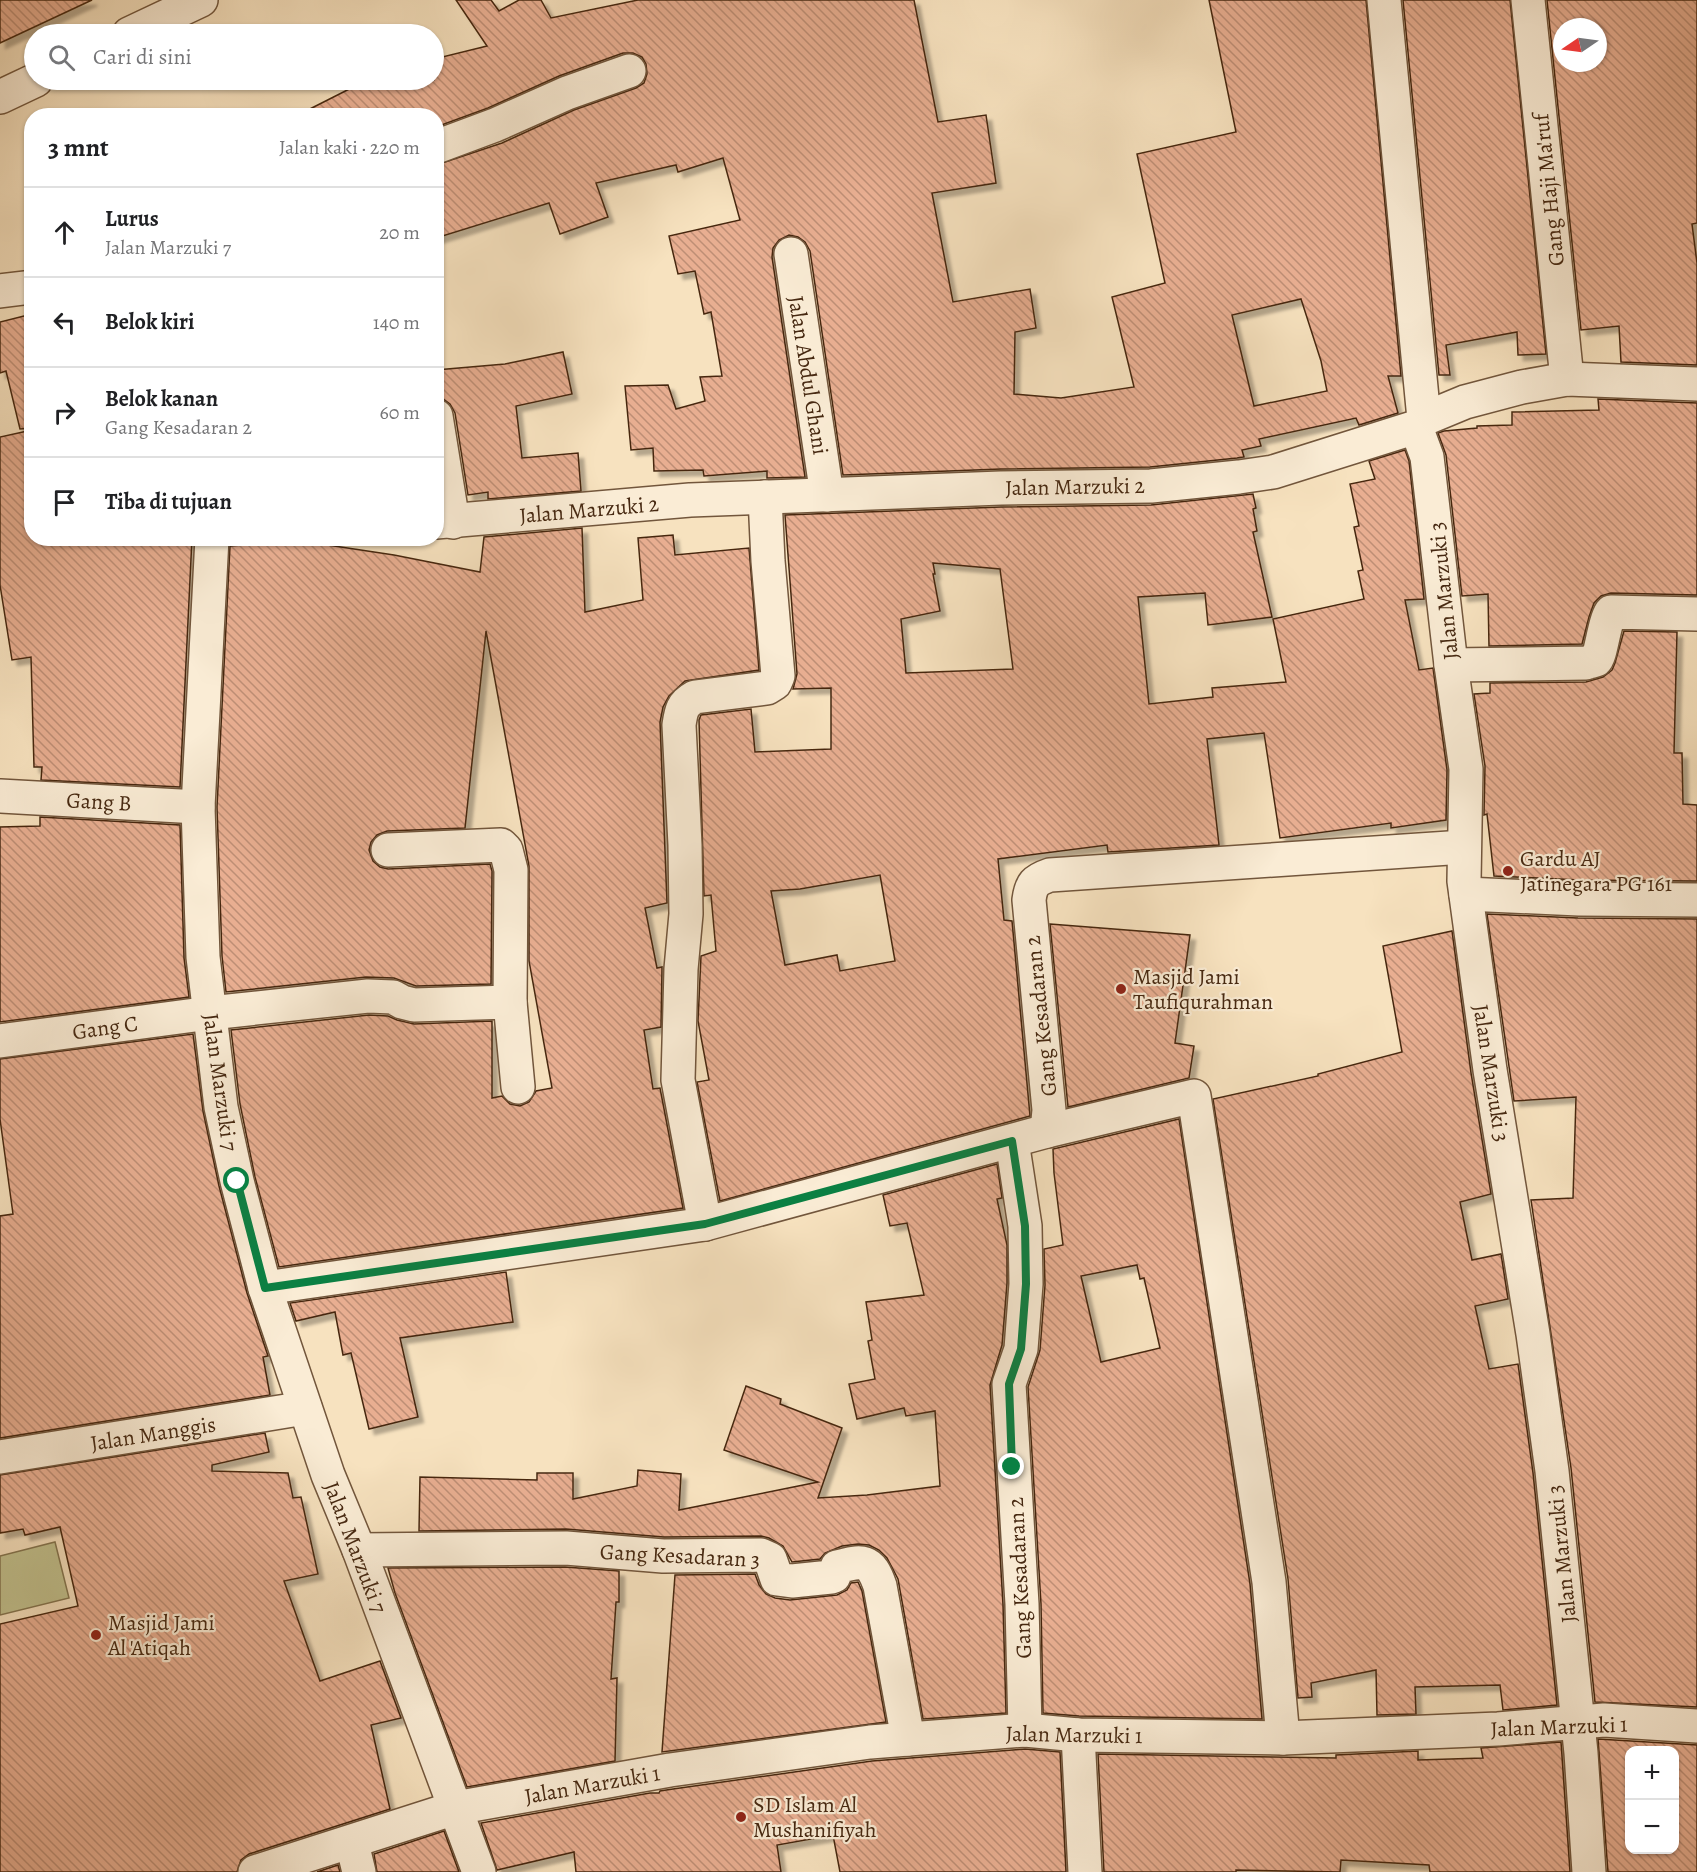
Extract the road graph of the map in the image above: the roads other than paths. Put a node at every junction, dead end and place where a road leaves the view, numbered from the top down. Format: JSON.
{"nodes":[{"id":1,"x":201,"y":0,"type":"edge"},
{"id":2,"x":1384,"y":0,"type":"edge"},
{"id":3,"x":1528,"y":0,"type":"edge"},
{"id":4,"x":150,"y":24,"type":"edge"},
{"id":5,"x":629,"y":71,"type":"dead end"},
{"id":6,"x":24,"y":86,"type":"edge"},
{"id":7,"x":0,"y":97,"type":"edge"},
{"id":8,"x":444,"y":144,"type":"edge"},
{"id":9,"x":791,"y":254,"type":"dead end"},
{"id":10,"x":24,"y":288,"type":"edge"},
{"id":11,"x":0,"y":291,"type":"edge"},
{"id":12,"x":1568,"y":379,"type":"junction"},
{"id":13,"x":1697,"y":384,"type":"edge"},
{"id":14,"x":1420,"y":423,"type":"junction"},
{"id":15,"x":827,"y":495,"type":"junction"},
{"id":16,"x":765,"y":497,"type":"junction"},
{"id":17,"x":445,"y":522,"type":"edge"},
{"id":18,"x":212,"y":546,"type":"edge"},
{"id":19,"x":1697,"y":614,"type":"edge"},
{"id":20,"x":1451,"y":665,"type":"junction"},
{"id":21,"x":0,"y":796,"type":"edge"},
{"id":22,"x":198,"y":807,"type":"junction"},
{"id":23,"x":1464,"y":847,"type":"junction"},
{"id":24,"x":388,"y":850,"type":"dead end"},
{"id":25,"x":1466,"y":894,"type":"junction"},
{"id":26,"x":1697,"y":900,"type":"edge"},
{"id":27,"x":510,"y":1002,"type":"junction"},
{"id":28,"x":210,"y":1013,"type":"junction"},
{"id":29,"x":0,"y":1041,"type":"edge"},
{"id":30,"x":518,"y":1087,"type":"dead end"},
{"id":31,"x":1047,"y":1131,"type":"junction"},
{"id":32,"x":1012,"y":1141,"type":"junction"},
{"id":33,"x":705,"y":1224,"type":"junction"},
{"id":34,"x":265,"y":1288,"type":"junction"},
{"id":35,"x":305,"y":1408,"type":"junction"},
{"id":36,"x":0,"y":1457,"type":"edge"},
{"id":37,"x":359,"y":1550,"type":"junction"},
{"id":38,"x":1578,"y":1721,"type":"junction"},
{"id":39,"x":1697,"y":1726,"type":"edge"},
{"id":40,"x":1282,"y":1728,"type":"junction"},
{"id":41,"x":1025,"y":1730,"type":"junction"},
{"id":42,"x":1078,"y":1735,"type":"junction"},
{"id":43,"x":908,"y":1739,"type":"junction"},
{"id":44,"x":455,"y":1808,"type":"junction"},
{"id":45,"x":355,"y":1857,"type":"edge"},
{"id":46,"x":255,"y":1872,"type":"edge"},
{"id":47,"x":479,"y":1872,"type":"edge"},
{"id":48,"x":1085,"y":1872,"type":"edge"},
{"id":49,"x":1589,"y":1872,"type":"edge"}],
"edges":[{"from":1,"to":4,"type":"street"},
{"from":2,"to":14,"type":"street","name":"Jalan Marzuki 3"},
{"from":3,"to":12,"type":"street","name":"Gang Haji Ma'ruf"},
{"from":5,"to":8,"type":"street"},
{"from":6,"to":7,"type":"street"},
{"from":9,"to":15,"type":"street","name":"Jalan Abdul Ghani"},
{"from":10,"to":11,"type":"street"},
{"from":12,"to":13,"type":"street","name":"Jalan Marzuki 2"},
{"from":12,"to":14,"type":"street","name":"Jalan Marzuki 2"},
{"from":14,"to":15,"type":"street","name":"Jalan Marzuki 2"},
{"from":14,"to":20,"type":"street","name":"Jalan Marzuki 3"},
{"from":15,"to":16,"type":"street","name":"Jalan Marzuki 2"},
{"from":16,"to":17,"type":"street","name":"Jalan Marzuki 2"},
{"from":16,"to":33,"type":"street"},
{"from":18,"to":22,"type":"street","name":"Jalan Marzuki 7"},
{"from":19,"to":20,"type":"street"},
{"from":20,"to":23,"type":"street","name":"Jalan Marzuki 3"},
{"from":21,"to":22,"type":"street","name":"Gang B"},
{"from":22,"to":28,"type":"street","name":"Jalan Marzuki 7"},
{"from":23,"to":25,"type":"street","name":"Jalan Marzuki 3"},
{"from":23,"to":31,"type":"street","name":"Gang Kesadaran 2"},
{"from":24,"to":27,"type":"street"},
{"from":25,"to":26,"type":"street"},
{"from":25,"to":38,"type":"street","name":"Jalan Marzuki 3"},
{"from":27,"to":28,"type":"street","name":"Gang C"},
{"from":27,"to":30,"type":"street"},
{"from":28,"to":29,"type":"street","name":"Gang C"},
{"from":28,"to":34,"type":"street","name":"Jalan Marzuki 7"},
{"from":31,"to":32,"type":"street"},
{"from":31,"to":40,"type":"street"},
{"from":32,"to":33,"type":"street"},
{"from":32,"to":41,"type":"street","name":"Gang Kesadaran 2"},
{"from":33,"to":34,"type":"street"},
{"from":34,"to":35,"type":"street","name":"Jalan Marzuki 7"},
{"from":35,"to":36,"type":"street","name":"Jalan Manggis"},
{"from":35,"to":37,"type":"street","name":"Jalan Marzuki 7"},
{"from":37,"to":43,"type":"street","name":"Gang Kesadaran 3"},
{"from":37,"to":44,"type":"street","name":"Jalan Marzuki 7"},
{"from":38,"to":39,"type":"street","name":"Jalan Marzuki 1"},
{"from":38,"to":40,"type":"street","name":"Jalan Marzuki 1"},
{"from":38,"to":49,"type":"street","name":"Jalan Marzuki 3"},
{"from":40,"to":42,"type":"street","name":"Jalan Marzuki 1"},
{"from":41,"to":42,"type":"street","name":"Jalan Marzuki 1"},
{"from":41,"to":43,"type":"street","name":"Jalan Marzuki 1"},
{"from":42,"to":48,"type":"street"},
{"from":43,"to":44,"type":"street","name":"Jalan Marzuki 1"},
{"from":44,"to":45,"type":"street","name":"Jalan Marzuki 1"},
{"from":44,"to":47,"type":"street","name":"Jalan Marzuki 7"},
{"from":45,"to":46,"type":"street","name":"Jalan Marzuki 1"}]}
